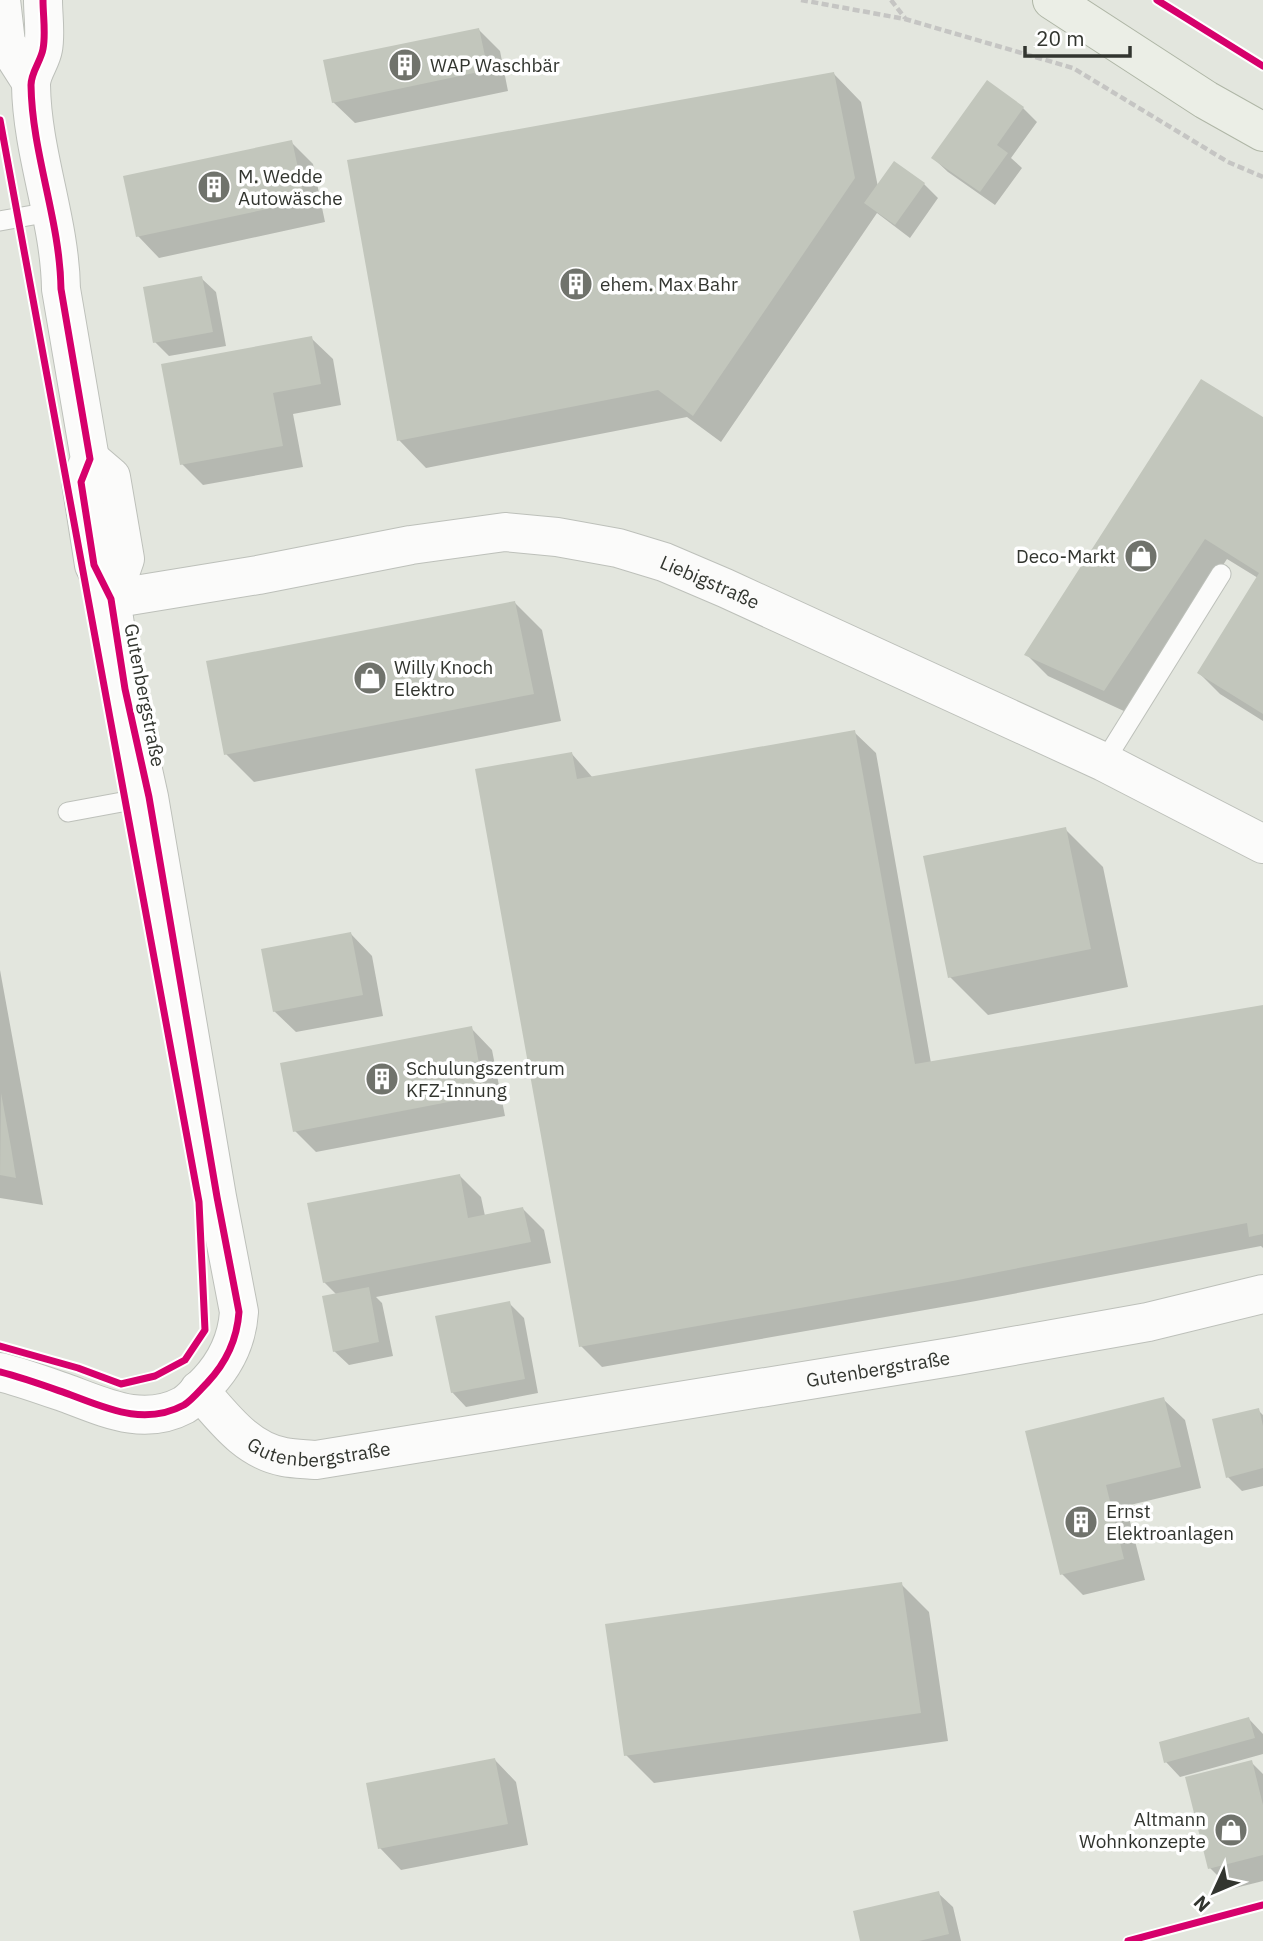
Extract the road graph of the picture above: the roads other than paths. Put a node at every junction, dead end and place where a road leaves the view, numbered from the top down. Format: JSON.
{"nodes":[{"id":1,"x":1,"y":0,"type":"edge"},
{"id":2,"x":43,"y":0,"type":"edge"},
{"id":3,"x":1052,"y":0,"type":"edge"},
{"id":4,"x":31,"y":82,"type":"junction"},
{"id":5,"x":1263,"y":132,"type":"edge"},
{"id":6,"x":50,"y":212,"type":"junction"},
{"id":7,"x":0,"y":221,"type":"edge"},
{"id":8,"x":1221,"y":574,"type":"dead end"},
{"id":9,"x":111,"y":599,"type":"junction"},
{"id":10,"x":1104,"y":762,"type":"junction"},
{"id":11,"x":149,"y":797,"type":"junction"},
{"id":12,"x":68,"y":812,"type":"dead end"},
{"id":13,"x":1263,"y":844,"type":"edge"},
{"id":14,"x":1263,"y":1294,"type":"edge"},
{"id":15,"x":0,"y":1372,"type":"edge"},
{"id":16,"x":199,"y":1390,"type":"junction"}],
"edges":[{"from":1,"to":4,"type":"street","name":"Gutenbergstraße"},
{"from":2,"to":4,"type":"street","name":"Gutenbergstraße"},
{"from":3,"to":5,"type":"main road"},
{"from":4,"to":6,"type":"street","name":"Gutenbergstraße"},
{"from":6,"to":7,"type":"lane"},
{"from":6,"to":9,"type":"street","name":"Gutenbergstraße"},
{"from":8,"to":10,"type":"lane"},
{"from":9,"to":10,"type":"street","name":"Liebigstraße"},
{"from":9,"to":11,"type":"street","name":"Gutenbergstraße"},
{"from":10,"to":13,"type":"street","name":"Liebigstraße"},
{"from":11,"to":12,"type":"lane"},
{"from":11,"to":16,"type":"street","name":"Gutenbergstraße"},
{"from":14,"to":16,"type":"street","name":"Gutenbergstraße"},
{"from":15,"to":16,"type":"street"}]}
